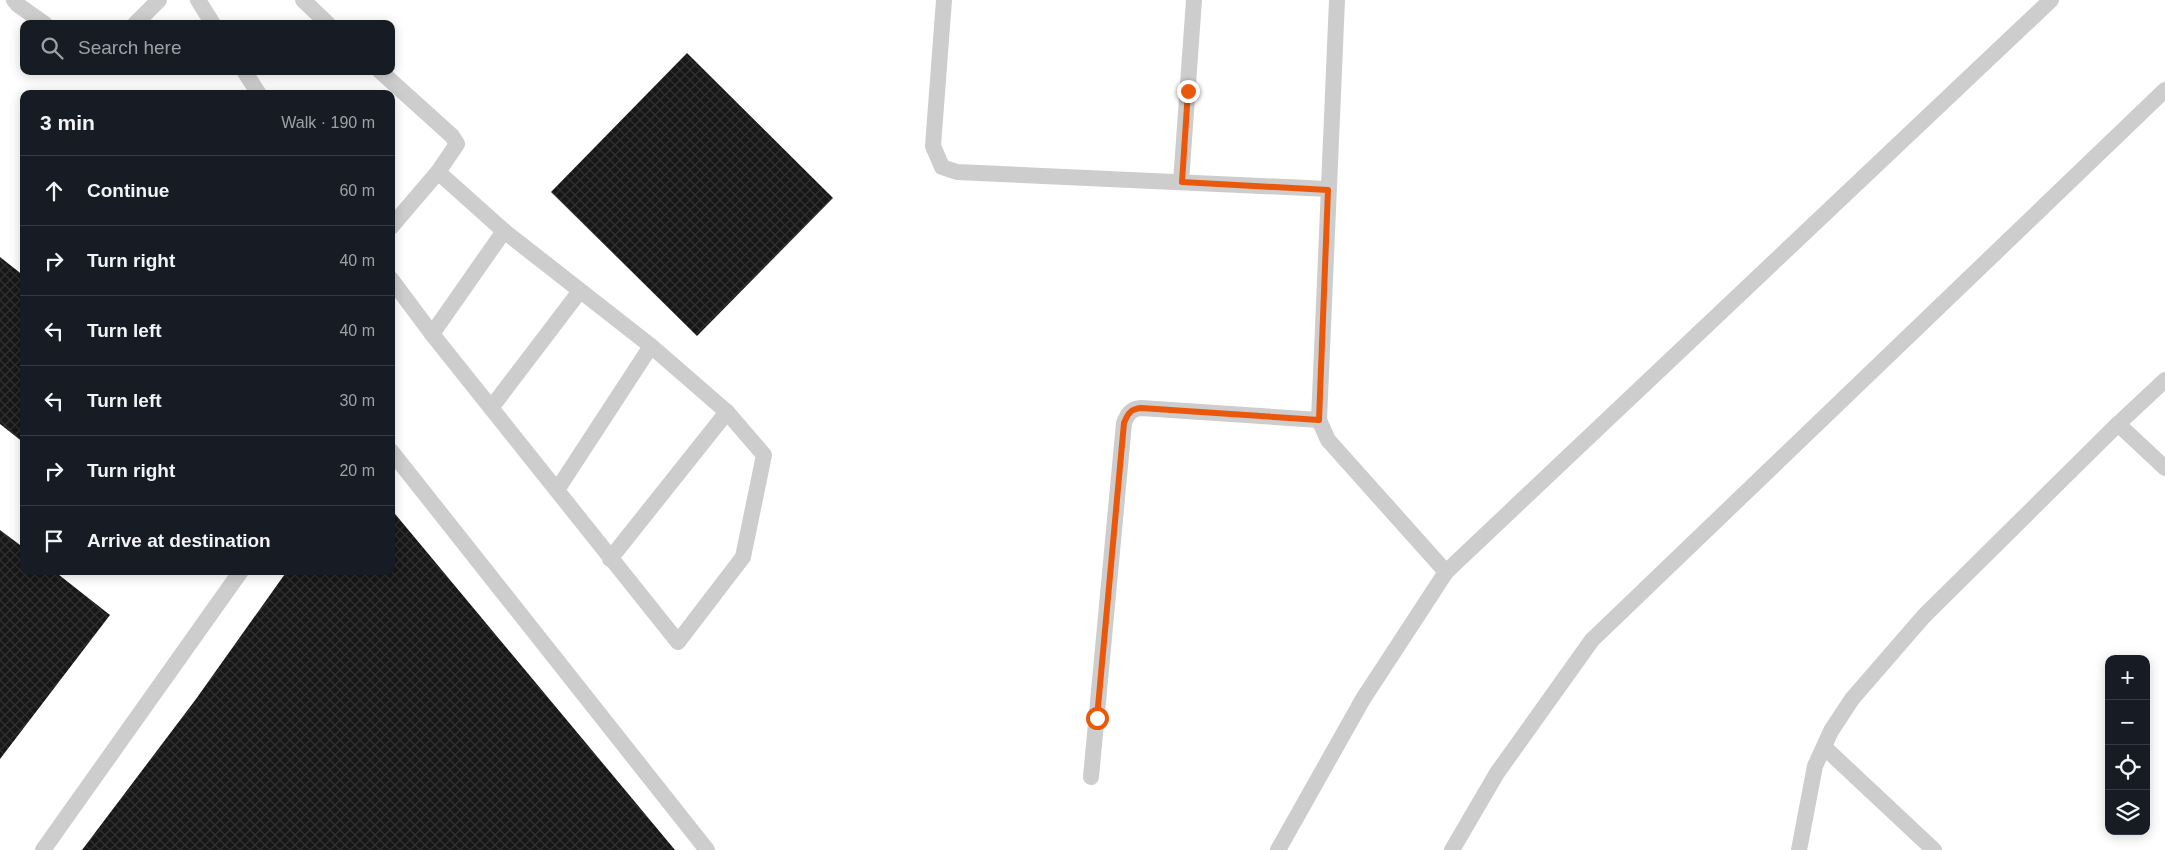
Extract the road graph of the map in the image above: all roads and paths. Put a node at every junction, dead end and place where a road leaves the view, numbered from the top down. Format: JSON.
{"nodes":[{"id":1,"x":14,"y":0,"type":"edge"},
{"id":2,"x":159,"y":0,"type":"edge"},
{"id":3,"x":198,"y":0,"type":"edge"},
{"id":4,"x":303,"y":0,"type":"edge"},
{"id":5,"x":944,"y":0,"type":"edge"},
{"id":6,"x":1194,"y":0,"type":"edge"},
{"id":7,"x":1338,"y":0,"type":"edge"},
{"id":8,"x":2051,"y":0,"type":"edge"},
{"id":9,"x":39,"y":20,"type":"edge"},
{"id":10,"x":138,"y":20,"type":"edge"},
{"id":11,"x":210,"y":20,"type":"edge"},
{"id":12,"x":324,"y":20,"type":"edge"},
{"id":13,"x":246,"y":75,"type":"edge"},
{"id":14,"x":382,"y":75,"type":"edge"},
{"id":15,"x":389,"y":89,"type":"edge"},
{"id":16,"x":256,"y":90,"type":"edge"},
{"id":17,"x":2165,"y":90,"type":"edge"},
{"id":18,"x":395,"y":93,"type":"edge"},
{"id":19,"x":438,"y":172,"type":"junction"},
{"id":20,"x":1182,"y":182,"type":"junction"},
{"id":21,"x":1328,"y":190,"type":"junction"},
{"id":22,"x":395,"y":222,"type":"edge"},
{"id":23,"x":504,"y":231,"type":"junction"},
{"id":24,"x":395,"y":284,"type":"edge"},
{"id":25,"x":580,"y":291,"type":"junction"},
{"id":26,"x":432,"y":334,"type":"junction"},
{"id":27,"x":651,"y":346,"type":"junction"},
{"id":28,"x":2165,"y":380,"type":"edge"},
{"id":29,"x":491,"y":408,"type":"junction"},
{"id":30,"x":727,"y":412,"type":"junction"},
{"id":31,"x":1319,"y":420,"type":"junction"},
{"id":32,"x":2118,"y":424,"type":"junction"},
{"id":33,"x":395,"y":456,"type":"edge"},
{"id":34,"x":2165,"y":468,"type":"edge"},
{"id":35,"x":557,"y":490,"type":"junction"},
{"id":36,"x":610,"y":559,"type":"junction"},
{"id":37,"x":1446,"y":572,"type":"junction"},
{"id":38,"x":239,"y":575,"type":"edge"},
{"id":39,"x":1824,"y":747,"type":"junction"},
{"id":40,"x":1091,"y":777,"type":"dead end"},
{"id":41,"x":43,"y":850,"type":"edge"},
{"id":42,"x":708,"y":850,"type":"edge"},
{"id":43,"x":1278,"y":850,"type":"edge"},
{"id":44,"x":1452,"y":850,"type":"edge"},
{"id":45,"x":1800,"y":850,"type":"edge"},
{"id":46,"x":1934,"y":850,"type":"edge"}],
"edges":[{"from":1,"to":9,"type":"lane"},
{"from":2,"to":10,"type":"lane"},
{"from":3,"to":11,"type":"lane"},
{"from":4,"to":12,"type":"lane"},
{"from":5,"to":20,"type":"lane"},
{"from":6,"to":20,"type":"lane"},
{"from":7,"to":21,"type":"lane"},
{"from":8,"to":37,"type":"lane"},
{"from":13,"to":16,"type":"lane"},
{"from":14,"to":15,"type":"lane"},
{"from":17,"to":44,"type":"lane"},
{"from":18,"to":19,"type":"lane"},
{"from":19,"to":22,"type":"lane"},
{"from":19,"to":23,"type":"lane"},
{"from":20,"to":21,"type":"lane"},
{"from":21,"to":31,"type":"lane"},
{"from":23,"to":25,"type":"lane"},
{"from":23,"to":26,"type":"lane"},
{"from":24,"to":26,"type":"lane"},
{"from":25,"to":27,"type":"lane"},
{"from":25,"to":29,"type":"lane"},
{"from":26,"to":29,"type":"lane"},
{"from":27,"to":30,"type":"lane"},
{"from":27,"to":35,"type":"lane"},
{"from":28,"to":32,"type":"lane"},
{"from":29,"to":35,"type":"lane"},
{"from":30,"to":36,"type":"lane"},
{"from":30,"to":36,"type":"lane"},
{"from":31,"to":37,"type":"lane"},
{"from":31,"to":40,"type":"lane"},
{"from":32,"to":34,"type":"lane"},
{"from":32,"to":39,"type":"lane"},
{"from":33,"to":42,"type":"lane"},
{"from":35,"to":36,"type":"lane"},
{"from":37,"to":43,"type":"lane"},
{"from":38,"to":41,"type":"lane"},
{"from":39,"to":45,"type":"lane"},
{"from":39,"to":46,"type":"lane"}]}
